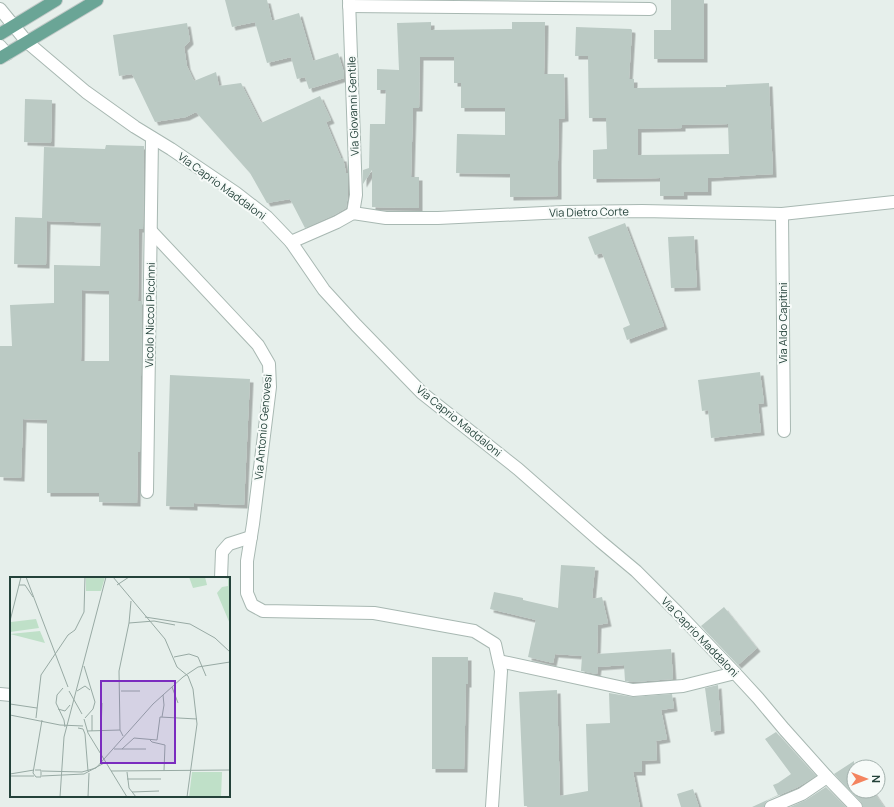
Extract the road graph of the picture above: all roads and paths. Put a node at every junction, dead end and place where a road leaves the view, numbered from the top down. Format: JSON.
{"nodes":[{"id":1,"x":56,"y":0,"type":"edge"},
{"id":2,"x":97,"y":0,"type":"edge"},
{"id":3,"x":349,"y":3,"type":"edge"},
{"id":4,"x":0,"y":9,"type":"edge"},
{"id":5,"x":650,"y":9,"type":"dead end"},
{"id":6,"x":13,"y":26,"type":"junction"},
{"id":7,"x":0,"y":34,"type":"edge"},
{"id":8,"x":27,"y":42,"type":"junction"},
{"id":9,"x":2,"y":53,"type":"edge"},
{"id":10,"x":152,"y":138,"type":"junction"},
{"id":11,"x":894,"y":202,"type":"edge"},
{"id":12,"x":353,"y":212,"type":"junction"},
{"id":13,"x":782,"y":214,"type":"junction"},
{"id":14,"x":151,"y":231,"type":"junction"},
{"id":15,"x":291,"y":242,"type":"junction"},
{"id":16,"x":784,"y":431,"type":"dead end"},
{"id":17,"x":147,"y":492,"type":"dead end"},
{"id":18,"x":251,"y":537,"type":"junction"},
{"id":19,"x":221,"y":577,"type":"edge"},
{"id":20,"x":499,"y":661,"type":"junction"},
{"id":21,"x":735,"y":673,"type":"junction"},
{"id":22,"x":0,"y":694,"type":"edge"},
{"id":23,"x":10,"y":695,"type":"edge"},
{"id":24,"x":827,"y":778,"type":"junction"},
{"id":25,"x":492,"y":807,"type":"edge"},
{"id":26,"x":771,"y":807,"type":"edge"},
{"id":27,"x":856,"y":807,"type":"edge"}],
"edges":[{"from":1,"to":6,"type":"main road"},
{"from":2,"to":8,"type":"main road"},
{"from":3,"to":5,"type":"street"},
{"from":3,"to":12,"type":"street","name":"Via Giovanni Gentile"},
{"from":4,"to":6,"type":"street","name":"Via Caprio Maddaloni"},
{"from":6,"to":7,"type":"main road"},
{"from":6,"to":8,"type":"street","name":"Via Caprio Maddaloni"},
{"from":8,"to":9,"type":"main road"},
{"from":8,"to":10,"type":"street","name":"Via Caprio Maddaloni"},
{"from":10,"to":14,"type":"street","name":"Vicolo Niccol Piccinni"},
{"from":10,"to":15,"type":"street","name":"Via Caprio Maddaloni"},
{"from":11,"to":13,"type":"street","name":"Via Dietro Corte"},
{"from":12,"to":13,"type":"street","name":"Via Dietro Corte"},
{"from":12,"to":15,"type":"street"},
{"from":13,"to":16,"type":"street","name":"Via Aldo Capitini"},
{"from":14,"to":17,"type":"street","name":"Vicolo Niccol Piccinni"},
{"from":14,"to":18,"type":"street","name":"Via Antonio Genovesi"},
{"from":15,"to":21,"type":"street","name":"Via Caprio Maddaloni"},
{"from":18,"to":19,"type":"street"},
{"from":18,"to":20,"type":"street","name":"Via Antonio Genovesi"},
{"from":20,"to":21,"type":"street"},
{"from":20,"to":25,"type":"street","name":"Via Antonio Genovesi"},
{"from":21,"to":24,"type":"street","name":"Via Caprio Maddaloni"},
{"from":22,"to":23,"type":"street"},
{"from":24,"to":26,"type":"street"},
{"from":24,"to":27,"type":"street","name":"Via Caprio Maddaloni"}]}
